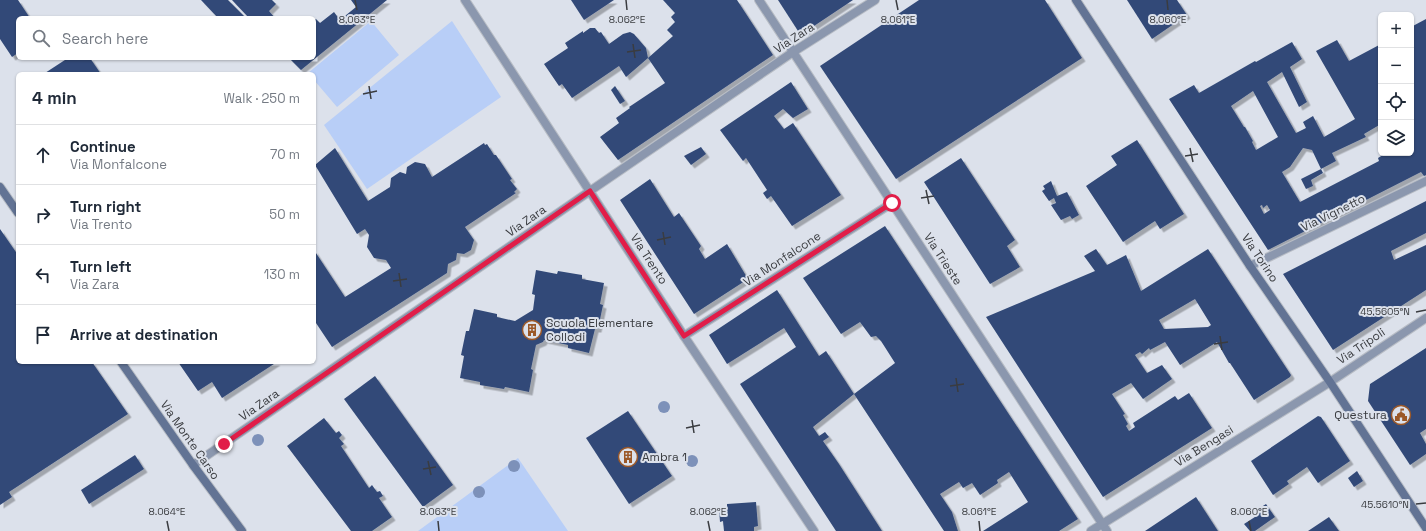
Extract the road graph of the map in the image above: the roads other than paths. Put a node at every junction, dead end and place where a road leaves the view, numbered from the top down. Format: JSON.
{"nodes":[{"id":1,"x":465,"y":0,"type":"edge"},
{"id":2,"x":759,"y":0,"type":"edge"},
{"id":3,"x":875,"y":0,"type":"edge"},
{"id":4,"x":1076,"y":0,"type":"edge"},
{"id":5,"x":793,"y":52,"type":"junction"},
{"id":6,"x":1426,"y":181,"type":"edge"},
{"id":7,"x":0,"y":187,"type":"edge"},
{"id":8,"x":590,"y":191,"type":"junction"},
{"id":9,"x":892,"y":203,"type":"junction"},
{"id":10,"x":16,"y":210,"type":"edge"},
{"id":11,"x":1250,"y":266,"type":"junction"},
{"id":12,"x":1426,"y":318,"type":"edge"},
{"id":13,"x":684,"y":336,"type":"junction"},
{"id":14,"x":122,"y":364,"type":"edge"},
{"id":15,"x":1330,"y":382,"type":"junction"},
{"id":16,"x":192,"y":465,"type":"junction"},
{"id":17,"x":1105,"y":527,"type":"edge"},
{"id":18,"x":1426,"y":528,"type":"edge"},
{"id":19,"x":242,"y":531,"type":"edge"},
{"id":20,"x":814,"y":531,"type":"edge"},
{"id":21,"x":1091,"y":531,"type":"edge"}],
"edges":[{"from":1,"to":8,"type":"street","name":"Via Trento"},
{"from":2,"to":5,"type":"street","name":"Via Trieste"},
{"from":3,"to":5,"type":"street","name":"Via Zara"},
{"from":4,"to":11,"type":"street","name":"Via Torino"},
{"from":5,"to":8,"type":"street","name":"Via Zara"},
{"from":5,"to":9,"type":"street","name":"Via Trieste"},
{"from":6,"to":11,"type":"street","name":"Via Vignetto"},
{"from":7,"to":10,"type":"street"},
{"from":8,"to":13,"type":"street","name":"Via Trento"},
{"from":8,"to":16,"type":"street","name":"Via Zara"},
{"from":9,"to":13,"type":"street","name":"Via Monfalcone"},
{"from":9,"to":17,"type":"street","name":"Via Trieste"},
{"from":11,"to":15,"type":"street","name":"Via Torino"},
{"from":12,"to":15,"type":"street","name":"Via Tripoli"},
{"from":13,"to":20,"type":"street","name":"Via Trento"},
{"from":14,"to":16,"type":"street","name":"Via Monte Carso"},
{"from":15,"to":17,"type":"street","name":"Via Bengasi"},
{"from":15,"to":18,"type":"street","name":"Via Torino"},
{"from":16,"to":19,"type":"street","name":"Via Monte Carso"},
{"from":17,"to":21,"type":"street","name":"Via Bengasi"}]}
